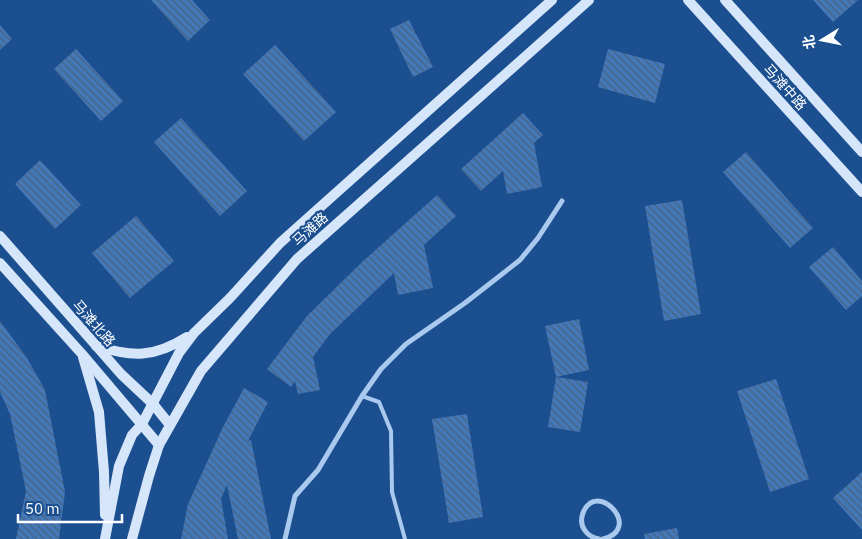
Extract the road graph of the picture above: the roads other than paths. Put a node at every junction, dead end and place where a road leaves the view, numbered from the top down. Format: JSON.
{"nodes":[{"id":1,"x":552,"y":0,"type":"edge"},
{"id":2,"x":589,"y":0,"type":"edge"},
{"id":3,"x":688,"y":0,"type":"edge"},
{"id":4,"x":725,"y":0,"type":"edge"},
{"id":5,"x":862,"y":152,"type":"edge"},
{"id":6,"x":862,"y":192,"type":"edge"},
{"id":7,"x":562,"y":201,"type":"dead end"},
{"id":8,"x":0,"y":236,"type":"edge"},
{"id":9,"x":0,"y":263,"type":"edge"},
{"id":10,"x":194,"y":333,"type":"junction"},
{"id":11,"x":96,"y":346,"type":"junction"},
{"id":12,"x":82,"y":354,"type":"junction"},
{"id":13,"x":362,"y":396,"type":"junction"},
{"id":14,"x":152,"y":404,"type":"junction"},
{"id":15,"x":142,"y":424,"type":"junction"},
{"id":16,"x":170,"y":425,"type":"junction"},
{"id":17,"x":159,"y":445,"type":"junction"},
{"id":18,"x":105,"y":537,"type":"edge"},
{"id":19,"x":132,"y":539,"type":"edge"},
{"id":20,"x":285,"y":539,"type":"edge"},
{"id":21,"x":405,"y":539,"type":"edge"},
{"id":22,"x":601,"y":539,"type":"edge"}],
"edges":[{"from":1,"to":10,"type":"main road","name":"马滩路"},
{"from":2,"to":16,"type":"main road","name":"马滩路"},
{"from":3,"to":6,"type":"main road","name":"马滩中路"},
{"from":4,"to":5,"type":"main road","name":"马滩中路"},
{"from":7,"to":13,"type":"street"},
{"from":8,"to":11,"type":"main road","name":"马滩北路"},
{"from":9,"to":12,"type":"main road"},
{"from":10,"to":11,"type":"main road"},
{"from":10,"to":14,"type":"main road","name":"马滩路"},
{"from":11,"to":14,"type":"main road","name":"马滩北路"},
{"from":12,"to":15,"type":"main road"},
{"from":12,"to":18,"type":"main road"},
{"from":13,"to":20,"type":"street"},
{"from":13,"to":21,"type":"lane"},
{"from":14,"to":15,"type":"main road","name":"马滩路"},
{"from":14,"to":16,"type":"main road","name":"马滩北路"},
{"from":15,"to":17,"type":"main road"},
{"from":15,"to":18,"type":"main road","name":"马滩路"},
{"from":16,"to":17,"type":"main road","name":"马滩路"},
{"from":17,"to":19,"type":"main road","name":"马滩路"},
{"from":22,"to":22,"type":"street"}]}
